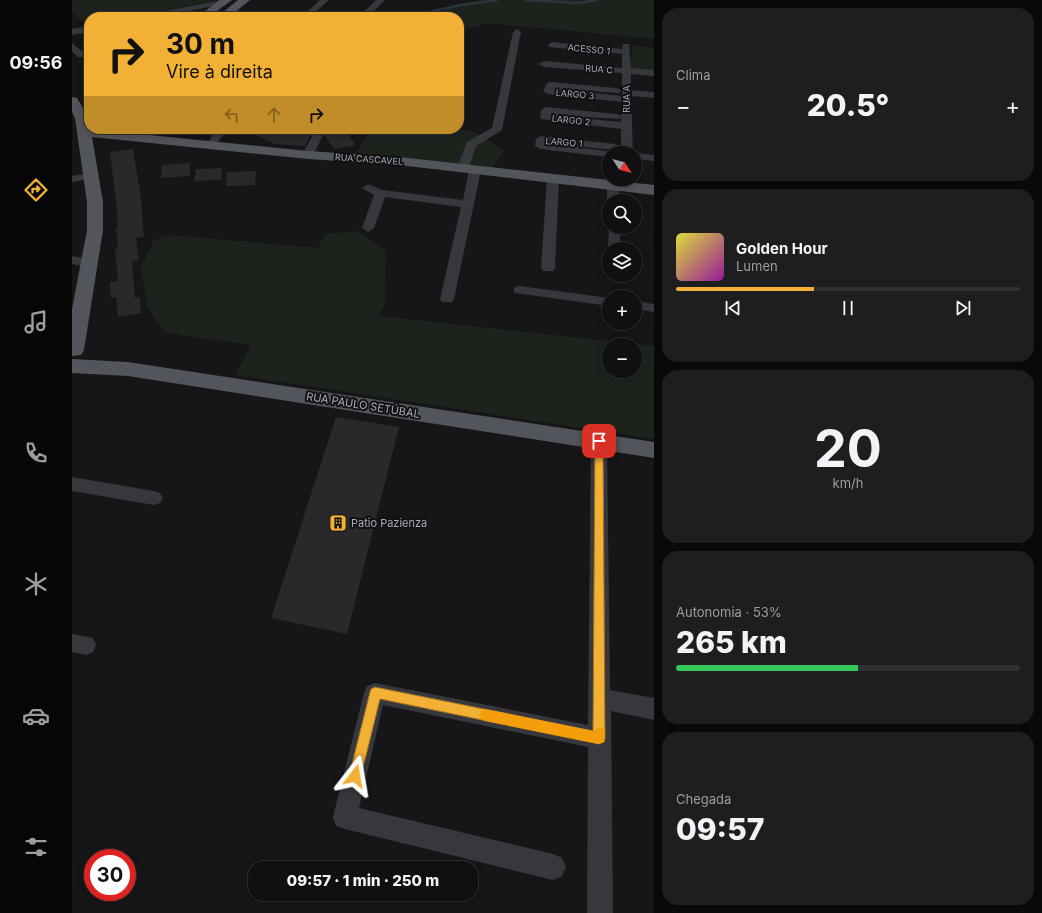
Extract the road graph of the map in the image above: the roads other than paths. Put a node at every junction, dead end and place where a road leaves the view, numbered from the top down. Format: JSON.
{"nodes":[{"id":1,"x":245,"y":0,"type":"edge"},
{"id":2,"x":325,"y":0,"type":"edge"},
{"id":3,"x":381,"y":0,"type":"edge"},
{"id":4,"x":225,"y":1,"type":"edge"},
{"id":5,"x":173,"y":12,"type":"edge"},
{"id":6,"x":209,"y":12,"type":"edge"},
{"id":7,"x":229,"y":12,"type":"edge"},
{"id":8,"x":311,"y":12,"type":"edge"},
{"id":9,"x":368,"y":12,"type":"edge"},
{"id":10,"x":84,"y":30,"type":"edge"},
{"id":11,"x":72,"y":32,"type":"edge"},
{"id":12,"x":517,"y":32,"type":"dead end"},
{"id":13,"x":552,"y":45,"type":"dead end"},
{"id":14,"x":72,"y":46,"type":"edge"},
{"id":15,"x":626,"y":49,"type":"joint"},
{"id":16,"x":81,"y":55,"type":"dead end"},
{"id":17,"x":544,"y":64,"type":"dead end"},
{"id":18,"x":626,"y":71,"type":"junction"},
{"id":19,"x":654,"y":73,"type":"edge"},
{"id":20,"x":626,"y":95,"type":"junction"},
{"id":21,"x":654,"y":95,"type":"edge"},
{"id":22,"x":77,"y":101,"type":"edge"},
{"id":23,"x":654,"y":101,"type":"edge"},
{"id":24,"x":594,"y":115,"type":"junction"},
{"id":25,"x":616,"y":117,"type":"dead end"},
{"id":26,"x":606,"y":124,"type":"junction"},
{"id":27,"x":626,"y":126,"type":"junction"},
{"id":28,"x":81,"y":127,"type":"edge"},
{"id":29,"x":132,"y":134,"type":"edge"},
{"id":30,"x":219,"y":134,"type":"edge"},
{"id":31,"x":318,"y":134,"type":"edge"},
{"id":32,"x":211,"y":145,"type":"junction"},
{"id":33,"x":627,"y":146,"type":"edge"},
{"id":34,"x":611,"y":151,"type":"edge"},
{"id":35,"x":654,"y":151,"type":"edge"},
{"id":36,"x":308,"y":155,"type":"junction"},
{"id":37,"x":643,"y":155,"type":"edge"},
{"id":38,"x":469,"y":169,"type":"junction"},
{"id":39,"x":72,"y":170,"type":"edge"},
{"id":40,"x":90,"y":172,"type":"junction"},
{"id":41,"x":553,"y":178,"type":"junction"},
{"id":42,"x":72,"y":179,"type":"edge"},
{"id":43,"x":602,"y":182,"type":"edge"},
{"id":44,"x":633,"y":186,"type":"edge"},
{"id":45,"x":368,"y":188,"type":"dead end"},
{"id":46,"x":654,"y":190,"type":"edge"},
{"id":47,"x":380,"y":193,"type":"junction"},
{"id":48,"x":468,"y":204,"type":"junction"},
{"id":49,"x":368,"y":228,"type":"dead end"},
{"id":50,"x":72,"y":260,"type":"edge"},
{"id":51,"x":90,"y":263,"type":"junction"},
{"id":52,"x":548,"y":268,"type":"dead end"},
{"id":53,"x":520,"y":290,"type":"dead end"},
{"id":54,"x":447,"y":299,"type":"dead end"},
{"id":55,"x":602,"y":301,"type":"edge"},
{"id":56,"x":642,"y":306,"type":"edge"},
{"id":57,"x":654,"y":308,"type":"edge"},
{"id":58,"x":76,"y":314,"type":"edge"},
{"id":59,"x":72,"y":357,"type":"edge"},
{"id":60,"x":599,"y":441,"type":"junction"},
{"id":61,"x":654,"y":450,"type":"edge"},
{"id":62,"x":72,"y":484,"type":"edge"},
{"id":63,"x":154,"y":498,"type":"dead end"},
{"id":64,"x":600,"y":698,"type":"junction"},
{"id":65,"x":654,"y":709,"type":"edge"},
{"id":66,"x":599,"y":738,"type":"junction"},
{"id":67,"x":553,"y":867,"type":"dead end"},
{"id":68,"x":600,"y":913,"type":"edge"}],
"edges":[{"from":1,"to":7,"type":"main road"},
{"from":2,"to":8,"type":"street"},
{"from":3,"to":9,"type":"street"},
{"from":4,"to":5,"type":"street"},
{"from":4,"to":6,"type":"main road"},
{"from":10,"to":11,"type":"street"},
{"from":12,"to":38,"type":"street"},
{"from":13,"to":15,"type":"street","name":"ACESSO 1"},
{"from":14,"to":16,"type":"street"},
{"from":15,"to":18,"type":"street","name":"RUA A"},
{"from":17,"to":18,"type":"street","name":"RUA C"},
{"from":18,"to":19,"type":"street","name":"RUA C"},
{"from":18,"to":20,"type":"street","name":"RUA A"},
{"from":20,"to":20,"type":"street","name":"LARGO 3"},
{"from":20,"to":21,"type":"street"},
{"from":20,"to":23,"type":"street"},
{"from":20,"to":27,"type":"street","name":"RUA A"},
{"from":22,"to":28,"type":"main road"},
{"from":24,"to":25,"type":"street","name":"LARGO 2"},
{"from":24,"to":26,"type":"street"},
{"from":24,"to":26,"type":"street","name":"LARGO 2"},
{"from":26,"to":27,"type":"street","name":"LARGO 2"},
{"from":27,"to":33,"type":"street","name":"RUA A"},
{"from":28,"to":40,"type":"main road"},
{"from":29,"to":32,"type":"main road","name":"RUA CASCAVEL"},
{"from":30,"to":32,"type":"street"},
{"from":31,"to":36,"type":"street"},
{"from":32,"to":36,"type":"main road","name":"RUA CASCAVEL"},
{"from":34,"to":34,"type":"street","name":"LARGO 1"},
{"from":35,"to":37,"type":"street"},
{"from":36,"to":38,"type":"main road","name":"RUA CASCAVEL"},
{"from":38,"to":41,"type":"main road","name":"RUA CASCAVEL"},
{"from":38,"to":48,"type":"street"},
{"from":39,"to":40,"type":"street"},
{"from":40,"to":42,"type":"street"},
{"from":40,"to":51,"type":"main road"},
{"from":41,"to":43,"type":"main road","name":"RUA CASCAVEL"},
{"from":41,"to":52,"type":"street"},
{"from":44,"to":46,"type":"main road","name":"RUA CASCAVEL"},
{"from":45,"to":47,"type":"street"},
{"from":47,"to":48,"type":"street"},
{"from":47,"to":49,"type":"street"},
{"from":48,"to":54,"type":"street"},
{"from":50,"to":51,"type":"street"},
{"from":51,"to":58,"type":"main road"},
{"from":53,"to":55,"type":"street"},
{"from":56,"to":57,"type":"street"},
{"from":58,"to":59,"type":"main road"},
{"from":59,"to":60,"type":"main road","name":"RUA PAULO SETÚBAL"},
{"from":60,"to":61,"type":"main road","name":"RUA PAULO SETÚBAL"},
{"from":60,"to":64,"type":"street"},
{"from":62,"to":63,"type":"street"},
{"from":64,"to":65,"type":"street"},
{"from":64,"to":66,"type":"street"},
{"from":66,"to":67,"type":"street"},
{"from":66,"to":68,"type":"street"}]}
